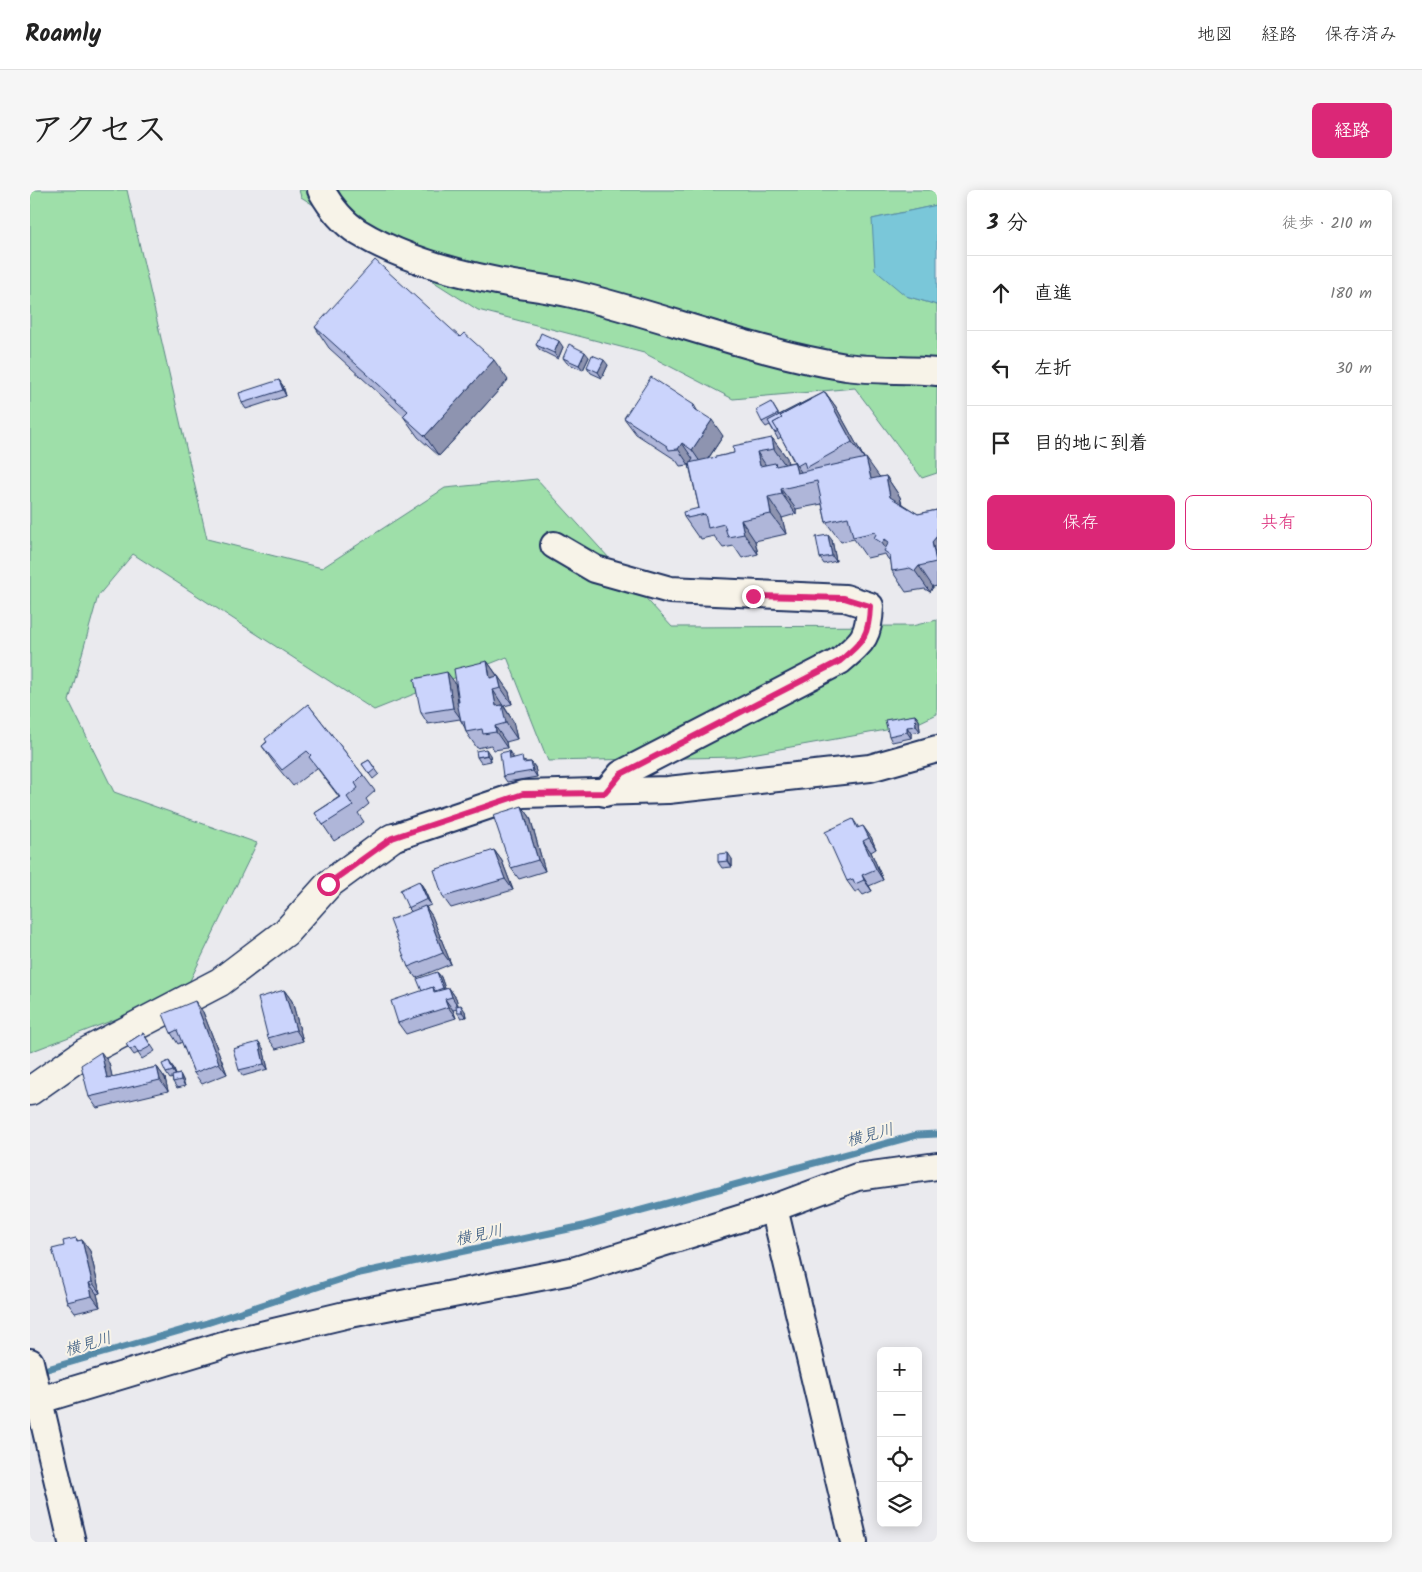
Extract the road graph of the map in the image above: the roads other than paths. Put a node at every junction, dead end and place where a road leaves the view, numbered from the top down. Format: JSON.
{"nodes":[{"id":1,"x":321,"y":190,"type":"edge"},
{"id":2,"x":937,"y":372,"type":"edge"},
{"id":3,"x":554,"y":545,"type":"dead end"},
{"id":4,"x":937,"y":748,"type":"edge"},
{"id":5,"x":605,"y":793,"type":"junction"},
{"id":6,"x":392,"y":838,"type":"joint"},
{"id":7,"x":30,"y":1091,"type":"edge"},
{"id":8,"x":937,"y":1166,"type":"edge"},
{"id":9,"x":774,"y":1208,"type":"junction"},
{"id":10,"x":30,"y":1362,"type":"edge"},
{"id":11,"x":34,"y":1401,"type":"edge"},
{"id":12,"x":72,"y":1542,"type":"edge"},
{"id":13,"x":854,"y":1542,"type":"edge"}],
"edges":[{"from":1,"to":2,"type":"street"},
{"from":3,"to":5,"type":"street"},
{"from":4,"to":5,"type":"street"},
{"from":5,"to":6,"type":"street"},
{"from":6,"to":7,"type":"street"},
{"from":8,"to":9,"type":"street"},
{"from":9,"to":11,"type":"street"},
{"from":9,"to":13,"type":"street"},
{"from":10,"to":11,"type":"street"},
{"from":11,"to":12,"type":"street"}]}
